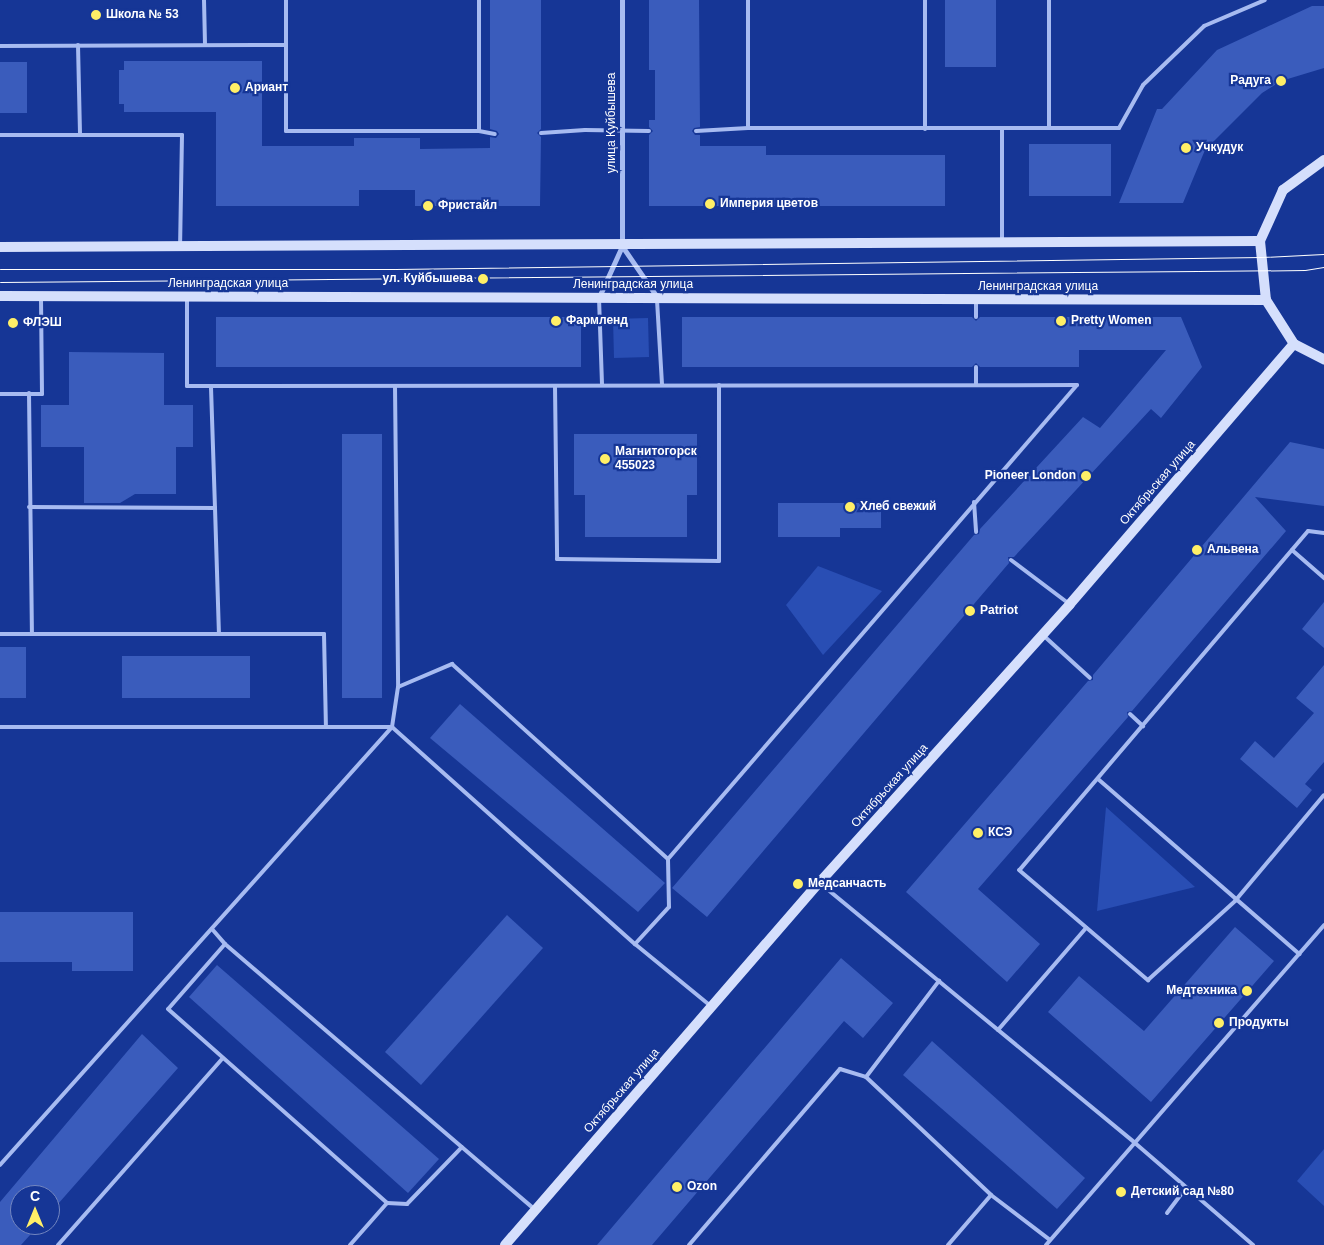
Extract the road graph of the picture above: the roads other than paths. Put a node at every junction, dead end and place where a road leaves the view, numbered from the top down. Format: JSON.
{"nodes":[{"id":1,"x":204,"y":0,"type":"edge"},
{"id":2,"x":286,"y":0,"type":"edge"},
{"id":3,"x":479,"y":0,"type":"edge"},
{"id":4,"x":622,"y":0,"type":"edge"},
{"id":5,"x":748,"y":0,"type":"edge"},
{"id":6,"x":925,"y":0,"type":"edge"},
{"id":7,"x":1049,"y":0,"type":"edge"},
{"id":8,"x":1265,"y":0,"type":"edge"},
{"id":9,"x":78,"y":45,"type":"junction"},
{"id":10,"x":0,"y":46,"type":"edge"},
{"id":11,"x":205,"y":46,"type":"junction"},
{"id":12,"x":286,"y":46,"type":"junction"},
{"id":13,"x":748,"y":128,"type":"junction"},
{"id":14,"x":1002,"y":128,"type":"junction"},
{"id":15,"x":1049,"y":128,"type":"junction"},
{"id":16,"x":925,"y":129,"type":"junction"},
{"id":17,"x":622,"y":130,"type":"junction"},
{"id":18,"x":479,"y":131,"type":"junction"},
{"id":19,"x":649,"y":131,"type":"dead end"},
{"id":20,"x":696,"y":131,"type":"dead end"},
{"id":21,"x":541,"y":133,"type":"dead end"},
{"id":22,"x":80,"y":134,"type":"junction"},
{"id":23,"x":495,"y":134,"type":"dead end"},
{"id":24,"x":0,"y":135,"type":"edge"},
{"id":25,"x":1324,"y":160,"type":"edge"},
{"id":26,"x":1260,"y":242,"type":"junction"},
{"id":27,"x":1002,"y":243,"type":"junction"},
{"id":28,"x":180,"y":246,"type":"junction"},
{"id":29,"x":622,"y":246,"type":"junction"},
{"id":30,"x":0,"y":247,"type":"edge"},
{"id":31,"x":0,"y":296,"type":"edge"},
{"id":32,"x":41,"y":296,"type":"junction"},
{"id":33,"x":187,"y":297,"type":"junction"},
{"id":34,"x":599,"y":298,"type":"junction"},
{"id":35,"x":657,"y":298,"type":"junction"},
{"id":36,"x":976,"y":299,"type":"junction"},
{"id":37,"x":1266,"y":300,"type":"junction"},
{"id":38,"x":976,"y":317,"type":"dead end"},
{"id":39,"x":1294,"y":344,"type":"junction"},
{"id":40,"x":1324,"y":359,"type":"edge"},
{"id":41,"x":976,"y":367,"type":"dead end"},
{"id":42,"x":602,"y":385,"type":"junction"},
{"id":43,"x":662,"y":385,"type":"junction"},
{"id":44,"x":719,"y":385,"type":"junction"},
{"id":45,"x":976,"y":385,"type":"junction"},
{"id":46,"x":211,"y":386,"type":"junction"},
{"id":47,"x":395,"y":386,"type":"junction"},
{"id":48,"x":555,"y":386,"type":"junction"},
{"id":49,"x":29,"y":393,"type":"junction"},
{"id":50,"x":0,"y":394,"type":"edge"},
{"id":51,"x":974,"y":502,"type":"junction"},
{"id":52,"x":29,"y":508,"type":"junction"},
{"id":53,"x":214,"y":508,"type":"junction"},
{"id":54,"x":976,"y":532,"type":"dead end"},
{"id":55,"x":1324,"y":533,"type":"edge"},
{"id":56,"x":1292,"y":550,"type":"junction"},
{"id":57,"x":1011,"y":560,"type":"dead end"},
{"id":58,"x":1324,"y":578,"type":"edge"},
{"id":59,"x":1070,"y":604,"type":"junction"},
{"id":60,"x":0,"y":634,"type":"edge"},
{"id":61,"x":32,"y":634,"type":"junction"},
{"id":62,"x":219,"y":634,"type":"junction"},
{"id":63,"x":1042,"y":635,"type":"junction"},
{"id":64,"x":1090,"y":678,"type":"dead end"},
{"id":65,"x":398,"y":687,"type":"junction"},
{"id":66,"x":1130,"y":714,"type":"dead end"},
{"id":67,"x":1143,"y":726,"type":"junction"},
{"id":68,"x":0,"y":727,"type":"edge"},
{"id":69,"x":326,"y":727,"type":"junction"},
{"id":70,"x":392,"y":727,"type":"junction"},
{"id":71,"x":1098,"y":779,"type":"junction"},
{"id":72,"x":1324,"y":795,"type":"edge"},
{"id":73,"x":668,"y":859,"type":"junction"},
{"id":74,"x":819,"y":883,"type":"junction"},
{"id":75,"x":1235,"y":901,"type":"junction"},
{"id":76,"x":1324,"y":924,"type":"edge"},
{"id":77,"x":1086,"y":928,"type":"junction"},
{"id":78,"x":212,"y":929,"type":"junction"},
{"id":79,"x":225,"y":944,"type":"junction"},
{"id":80,"x":635,"y":944,"type":"junction"},
{"id":81,"x":1299,"y":954,"type":"junction"},
{"id":82,"x":939,"y":982,"type":"junction"},
{"id":83,"x":712,"y":1007,"type":"junction"},
{"id":84,"x":998,"y":1030,"type":"junction"},
{"id":85,"x":223,"y":1058,"type":"junction"},
{"id":86,"x":866,"y":1077,"type":"junction"},
{"id":87,"x":1135,"y":1143,"type":"junction"},
{"id":88,"x":462,"y":1147,"type":"junction"},
{"id":89,"x":0,"y":1165,"type":"edge"},
{"id":90,"x":1186,"y":1188,"type":"junction"},
{"id":91,"x":991,"y":1195,"type":"junction"},
{"id":92,"x":387,"y":1203,"type":"junction"},
{"id":93,"x":535,"y":1210,"type":"junction"},
{"id":94,"x":1167,"y":1213,"type":"dead end"},
{"id":95,"x":1050,"y":1240,"type":"junction"},
{"id":96,"x":58,"y":1245,"type":"edge"},
{"id":97,"x":350,"y":1245,"type":"edge"},
{"id":98,"x":505,"y":1245,"type":"edge"},
{"id":99,"x":689,"y":1245,"type":"edge"},
{"id":100,"x":948,"y":1245,"type":"edge"},
{"id":101,"x":1046,"y":1245,"type":"edge"},
{"id":102,"x":1252,"y":1245,"type":"edge"}],
"edges":[{"from":1,"to":11,"type":"lane"},
{"from":2,"to":12,"type":"lane"},
{"from":3,"to":18,"type":"lane"},
{"from":4,"to":17,"type":"street","name":"улица Куйбышева"},
{"from":5,"to":13,"type":"lane"},
{"from":6,"to":16,"type":"lane"},
{"from":7,"to":15,"type":"lane"},
{"from":8,"to":15,"type":"lane"},
{"from":9,"to":10,"type":"lane"},
{"from":9,"to":11,"type":"lane"},
{"from":9,"to":22,"type":"lane"},
{"from":11,"to":12,"type":"lane"},
{"from":12,"to":18,"type":"lane"},
{"from":13,"to":16,"type":"lane"},
{"from":13,"to":20,"type":"lane"},
{"from":14,"to":15,"type":"lane"},
{"from":14,"to":16,"type":"lane"},
{"from":14,"to":27,"type":"lane"},
{"from":17,"to":19,"type":"lane"},
{"from":17,"to":21,"type":"lane"},
{"from":17,"to":29,"type":"street","name":"улица Куйбышева"},
{"from":18,"to":23,"type":"lane"},
{"from":22,"to":24,"type":"lane"},
{"from":22,"to":28,"type":"lane"},
{"from":25,"to":26,"type":"main road"},
{"from":26,"to":27,"type":"main road"},
{"from":26,"to":37,"type":"main road"},
{"from":27,"to":29,"type":"main road"},
{"from":28,"to":29,"type":"main road"},
{"from":28,"to":30,"type":"main road"},
{"from":29,"to":34,"type":"street","name":"улица Куйбышева"},
{"from":29,"to":35,"type":"street"},
{"from":31,"to":32,"type":"main road","name":"Ленинградская улица"},
{"from":32,"to":33,"type":"main road","name":"Ленинградская улица"},
{"from":32,"to":49,"type":"lane"},
{"from":33,"to":34,"type":"main road","name":"Ленинградская улица"},
{"from":33,"to":46,"type":"lane"},
{"from":34,"to":35,"type":"main road","name":"Ленинградская улица"},
{"from":34,"to":42,"type":"lane"},
{"from":35,"to":36,"type":"main road","name":"Ленинградская улица"},
{"from":35,"to":43,"type":"lane"},
{"from":36,"to":37,"type":"main road","name":"Ленинградская улица"},
{"from":36,"to":38,"type":"lane"},
{"from":37,"to":39,"type":"main road"},
{"from":39,"to":40,"type":"main road"},
{"from":39,"to":59,"type":"main road","name":"Октябрьская улица"},
{"from":41,"to":45,"type":"lane"},
{"from":42,"to":43,"type":"lane"},
{"from":42,"to":48,"type":"lane"},
{"from":43,"to":44,"type":"lane"},
{"from":44,"to":45,"type":"lane"},
{"from":44,"to":48,"type":"lane"},
{"from":45,"to":51,"type":"lane"},
{"from":46,"to":47,"type":"lane"},
{"from":46,"to":53,"type":"lane"},
{"from":47,"to":48,"type":"lane"},
{"from":47,"to":65,"type":"lane"},
{"from":49,"to":50,"type":"lane"},
{"from":49,"to":52,"type":"lane"},
{"from":51,"to":54,"type":"lane"},
{"from":51,"to":73,"type":"lane"},
{"from":52,"to":53,"type":"lane"},
{"from":52,"to":61,"type":"lane"},
{"from":53,"to":62,"type":"lane"},
{"from":55,"to":56,"type":"lane"},
{"from":56,"to":58,"type":"lane"},
{"from":56,"to":67,"type":"lane"},
{"from":57,"to":59,"type":"lane"},
{"from":59,"to":63,"type":"main road","name":"Октябрьская улица"},
{"from":60,"to":61,"type":"lane"},
{"from":61,"to":62,"type":"lane"},
{"from":62,"to":69,"type":"lane"},
{"from":63,"to":64,"type":"lane"},
{"from":63,"to":74,"type":"main road","name":"Октябрьская улица"},
{"from":65,"to":70,"type":"lane"},
{"from":65,"to":73,"type":"lane"},
{"from":66,"to":67,"type":"lane"},
{"from":67,"to":71,"type":"lane"},
{"from":68,"to":69,"type":"lane"},
{"from":69,"to":70,"type":"lane"},
{"from":70,"to":78,"type":"lane"},
{"from":70,"to":80,"type":"lane"},
{"from":71,"to":75,"type":"lane"},
{"from":71,"to":77,"type":"lane"},
{"from":72,"to":75,"type":"lane"},
{"from":73,"to":80,"type":"lane"},
{"from":74,"to":82,"type":"lane"},
{"from":74,"to":83,"type":"main road","name":"Октябрьская улица"},
{"from":75,"to":77,"type":"lane"},
{"from":75,"to":81,"type":"lane"},
{"from":76,"to":81,"type":"lane"},
{"from":77,"to":84,"type":"lane"},
{"from":78,"to":79,"type":"lane"},
{"from":78,"to":89,"type":"lane"},
{"from":79,"to":85,"type":"lane"},
{"from":79,"to":88,"type":"lane"},
{"from":80,"to":83,"type":"lane"},
{"from":81,"to":87,"type":"lane"},
{"from":82,"to":84,"type":"lane"},
{"from":82,"to":86,"type":"lane"},
{"from":83,"to":93,"type":"main road","name":"Октябрьская улица"},
{"from":84,"to":87,"type":"lane"},
{"from":85,"to":92,"type":"lane"},
{"from":85,"to":96,"type":"lane"},
{"from":86,"to":91,"type":"lane"},
{"from":86,"to":99,"type":"lane"},
{"from":87,"to":90,"type":"lane"},
{"from":87,"to":95,"type":"lane"},
{"from":88,"to":92,"type":"lane"},
{"from":88,"to":93,"type":"lane"},
{"from":90,"to":94,"type":"lane"},
{"from":90,"to":102,"type":"lane"},
{"from":91,"to":95,"type":"lane"},
{"from":91,"to":100,"type":"lane"},
{"from":92,"to":97,"type":"lane"},
{"from":93,"to":98,"type":"main road","name":"Октябрьская улица"},
{"from":95,"to":101,"type":"lane"}]}
